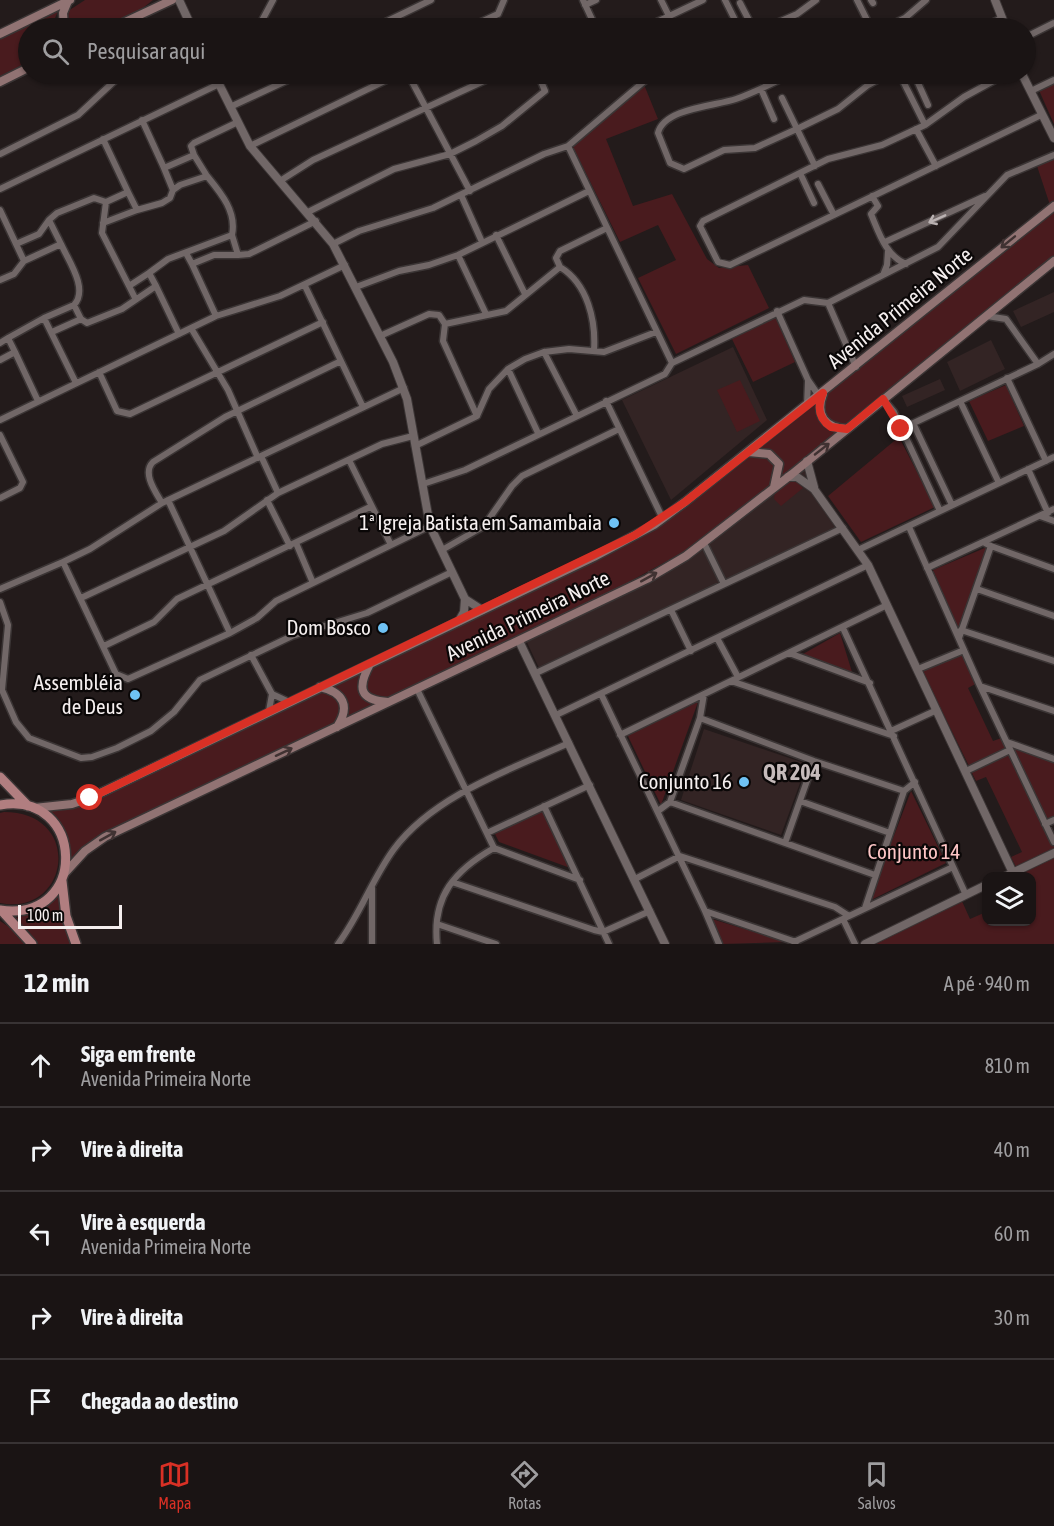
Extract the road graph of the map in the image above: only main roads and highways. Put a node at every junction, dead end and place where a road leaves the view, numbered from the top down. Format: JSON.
{"nodes":[{"id":1,"x":172,"y":0,"type":"edge"},
{"id":2,"x":69,"y":1,"type":"edge"},
{"id":3,"x":33,"y":18,"type":"edge"},
{"id":4,"x":63,"y":18,"type":"edge"},
{"id":5,"x":133,"y":18,"type":"edge"},
{"id":6,"x":18,"y":25,"type":"edge"},
{"id":7,"x":0,"y":34,"type":"edge"},
{"id":8,"x":18,"y":73,"type":"edge"},
{"id":9,"x":0,"y":82,"type":"edge"},
{"id":10,"x":1054,"y":206,"type":"edge"},
{"id":11,"x":1054,"y":261,"type":"edge"},
{"id":12,"x":821,"y":394,"type":"junction"},
{"id":13,"x":847,"y":429,"type":"junction"},
{"id":14,"x":749,"y":452,"type":"junction"},
{"id":15,"x":774,"y":488,"type":"junction"},
{"id":16,"x":370,"y":664,"type":"junction"},
{"id":17,"x":320,"y":687,"type":"junction"},
{"id":18,"x":389,"y":702,"type":"junction"},
{"id":19,"x":337,"y":727,"type":"junction"},
{"id":20,"x":0,"y":777,"type":"edge"},
{"id":21,"x":0,"y":805,"type":"edge"},
{"id":22,"x":31,"y":807,"type":"junction"},
{"id":23,"x":63,"y":878,"type":"junction"},
{"id":24,"x":0,"y":910,"type":"edge"},
{"id":25,"x":32,"y":944,"type":"edge"},
{"id":26,"x":76,"y":944,"type":"edge"}],
"edges":[{"from":1,"to":5,"type":"main road"},
{"from":2,"to":3,"type":"main road"},
{"from":2,"to":4,"type":"main road"},
{"from":6,"to":7,"type":"main road"},
{"from":8,"to":9,"type":"main road"},
{"from":10,"to":12,"type":"main road","name":"Avenida Primeira Norte","one_way":true},
{"from":11,"to":13,"type":"main road","name":"Avenida Primeira Norte"},
{"from":12,"to":13,"type":"main road"},
{"from":12,"to":14,"type":"main road","name":"Avenida Primeira Norte"},
{"from":15,"to":13,"type":"main road","name":"Avenida Primeira Norte","one_way":true},
{"from":14,"to":15,"type":"main road"},
{"from":14,"to":16,"type":"main road","name":"Avenida Primeira Norte"},
{"from":18,"to":15,"type":"main road","name":"Avenida Primeira Norte","one_way":true},
{"from":16,"to":17,"type":"main road","name":"Avenida Primeira Norte"},
{"from":16,"to":18,"type":"main road"},
{"from":17,"to":19,"type":"main road"},
{"from":17,"to":22,"type":"main road","name":"Avenida Primeira Norte"},
{"from":18,"to":19,"type":"main road","name":"Avenida Primeira Norte"},
{"from":23,"to":19,"type":"main road","name":"Avenida Primeira Norte","one_way":true},
{"from":20,"to":22,"type":"main road"},
{"from":21,"to":22,"type":"main road"},
{"from":22,"to":23,"type":"main road"},
{"from":23,"to":24,"type":"main road"},
{"from":23,"to":26,"type":"main road"},
{"from":24,"to":25,"type":"main road"}]}
